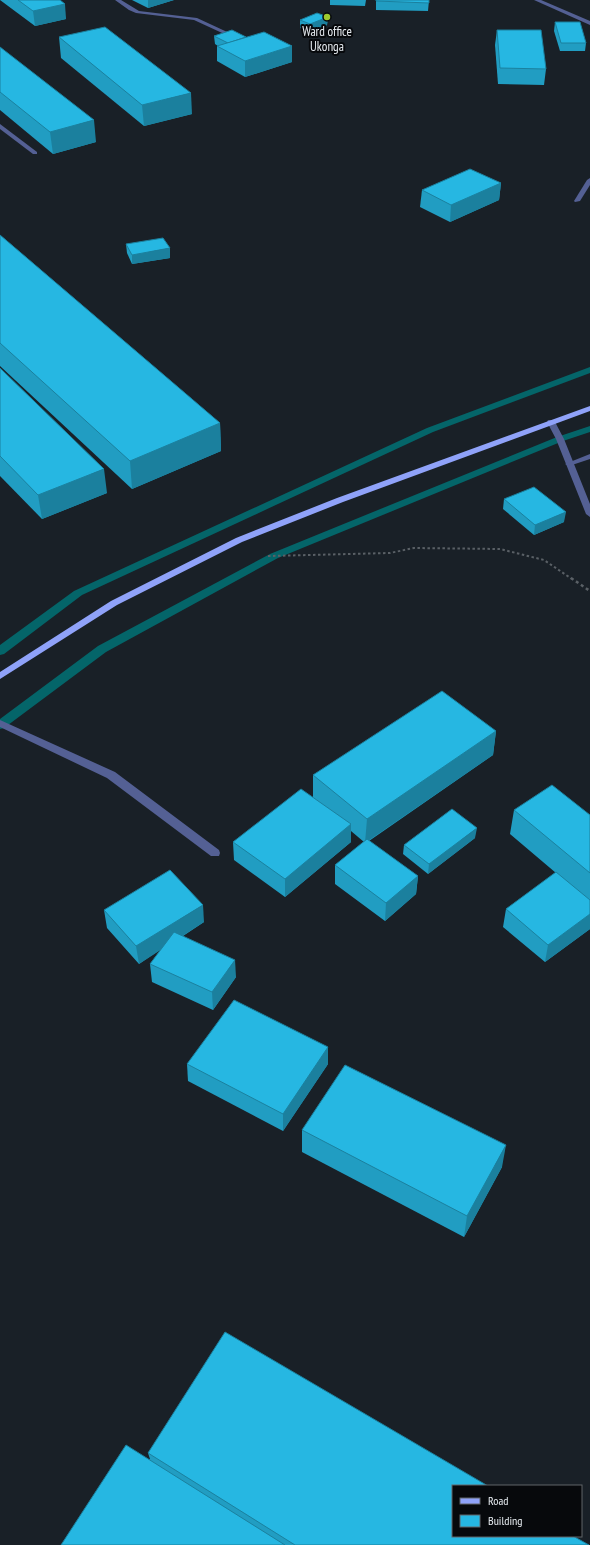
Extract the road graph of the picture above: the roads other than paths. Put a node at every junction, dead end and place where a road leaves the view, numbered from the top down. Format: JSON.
{"nodes":[{"id":1,"x":118,"y":0,"type":"edge"},
{"id":2,"x":537,"y":0,"type":"edge"},
{"id":3,"x":590,"y":23,"type":"edge"},
{"id":4,"x":235,"y":37,"type":"edge"},
{"id":5,"x":0,"y":126,"type":"edge"},
{"id":6,"x":35,"y":153,"type":"dead end"},
{"id":7,"x":590,"y":180,"type":"edge"},
{"id":8,"x":577,"y":201,"type":"dead end"},
{"id":9,"x":590,"y":408,"type":"edge"},
{"id":10,"x":551,"y":422,"type":"junction"},
{"id":11,"x":590,"y":456,"type":"edge"},
{"id":12,"x":569,"y":464,"type":"junction"},
{"id":13,"x":590,"y":514,"type":"edge"},
{"id":14,"x":0,"y":676,"type":"edge"},
{"id":15,"x":0,"y":724,"type":"edge"},
{"id":16,"x":215,"y":853,"type":"dead end"}],
"edges":[{"from":1,"to":4,"type":"street"},
{"from":2,"to":3,"type":"street"},
{"from":5,"to":6,"type":"street"},
{"from":7,"to":8,"type":"street"},
{"from":9,"to":10,"type":"main road"},
{"from":10,"to":12,"type":"street"},
{"from":10,"to":14,"type":"main road"},
{"from":11,"to":12,"type":"street"},
{"from":12,"to":13,"type":"street"},
{"from":15,"to":16,"type":"street"}]}
